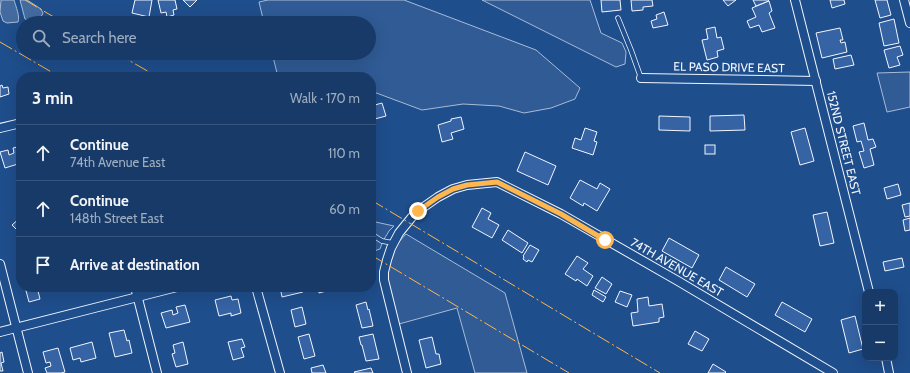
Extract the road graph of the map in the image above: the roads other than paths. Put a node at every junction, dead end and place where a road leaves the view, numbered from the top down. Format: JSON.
{"nodes":[{"id":1,"x":795,"y":0,"type":"edge"},
{"id":2,"x":904,"y":0,"type":"edge"},
{"id":3,"x":618,"y":18,"type":"dead end"},
{"id":4,"x":910,"y":23,"type":"edge"},
{"id":5,"x":641,"y":78,"type":"joint"},
{"id":6,"x":816,"y":81,"type":"junction"},
{"id":7,"x":16,"y":124,"type":"edge"},
{"id":8,"x":0,"y":128,"type":"edge"},
{"id":9,"x":376,"y":237,"type":"edge"},
{"id":10,"x":394,"y":243,"type":"junction"},
{"id":11,"x":0,"y":264,"type":"edge"},
{"id":12,"x":868,"y":289,"type":"edge"},
{"id":13,"x":137,"y":292,"type":"edge"},
{"id":14,"x":155,"y":292,"type":"edge"},
{"id":15,"x":257,"y":292,"type":"edge"},
{"id":16,"x":138,"y":296,"type":"junction"},
{"id":17,"x":16,"y":328,"type":"junction"},
{"id":18,"x":0,"y":332,"type":"edge"},
{"id":19,"x":887,"y":361,"type":"edge"},
{"id":20,"x":28,"y":373,"type":"edge"},
{"id":21,"x":157,"y":373,"type":"edge"},
{"id":22,"x":280,"y":373,"type":"edge"},
{"id":23,"x":407,"y":373,"type":"edge"},
{"id":24,"x":834,"y":373,"type":"edge"},
{"id":25,"x":889,"y":373,"type":"edge"}],
"edges":[{"from":1,"to":6,"type":"street","name":"152ND STREET EAST"},
{"from":2,"to":4,"type":"street"},
{"from":3,"to":5,"type":"lane"},
{"from":5,"to":6,"type":"street","name":"EL PASO DRIVE EAST"},
{"from":6,"to":12,"type":"street","name":"152ND STREET EAST"},
{"from":7,"to":8,"type":"street"},
{"from":9,"to":10,"type":"lane"},
{"from":10,"to":23,"type":"street","name":"74TH AVENUE EAST"},
{"from":10,"to":24,"type":"street","name":"74TH AVENUE EAST"},
{"from":11,"to":17,"type":"street"},
{"from":13,"to":16,"type":"street"},
{"from":14,"to":16,"type":"street"},
{"from":15,"to":22,"type":"street"},
{"from":16,"to":17,"type":"street"},
{"from":16,"to":21,"type":"street"},
{"from":17,"to":18,"type":"street"},
{"from":17,"to":20,"type":"street"},
{"from":19,"to":25,"type":"street"}]}
